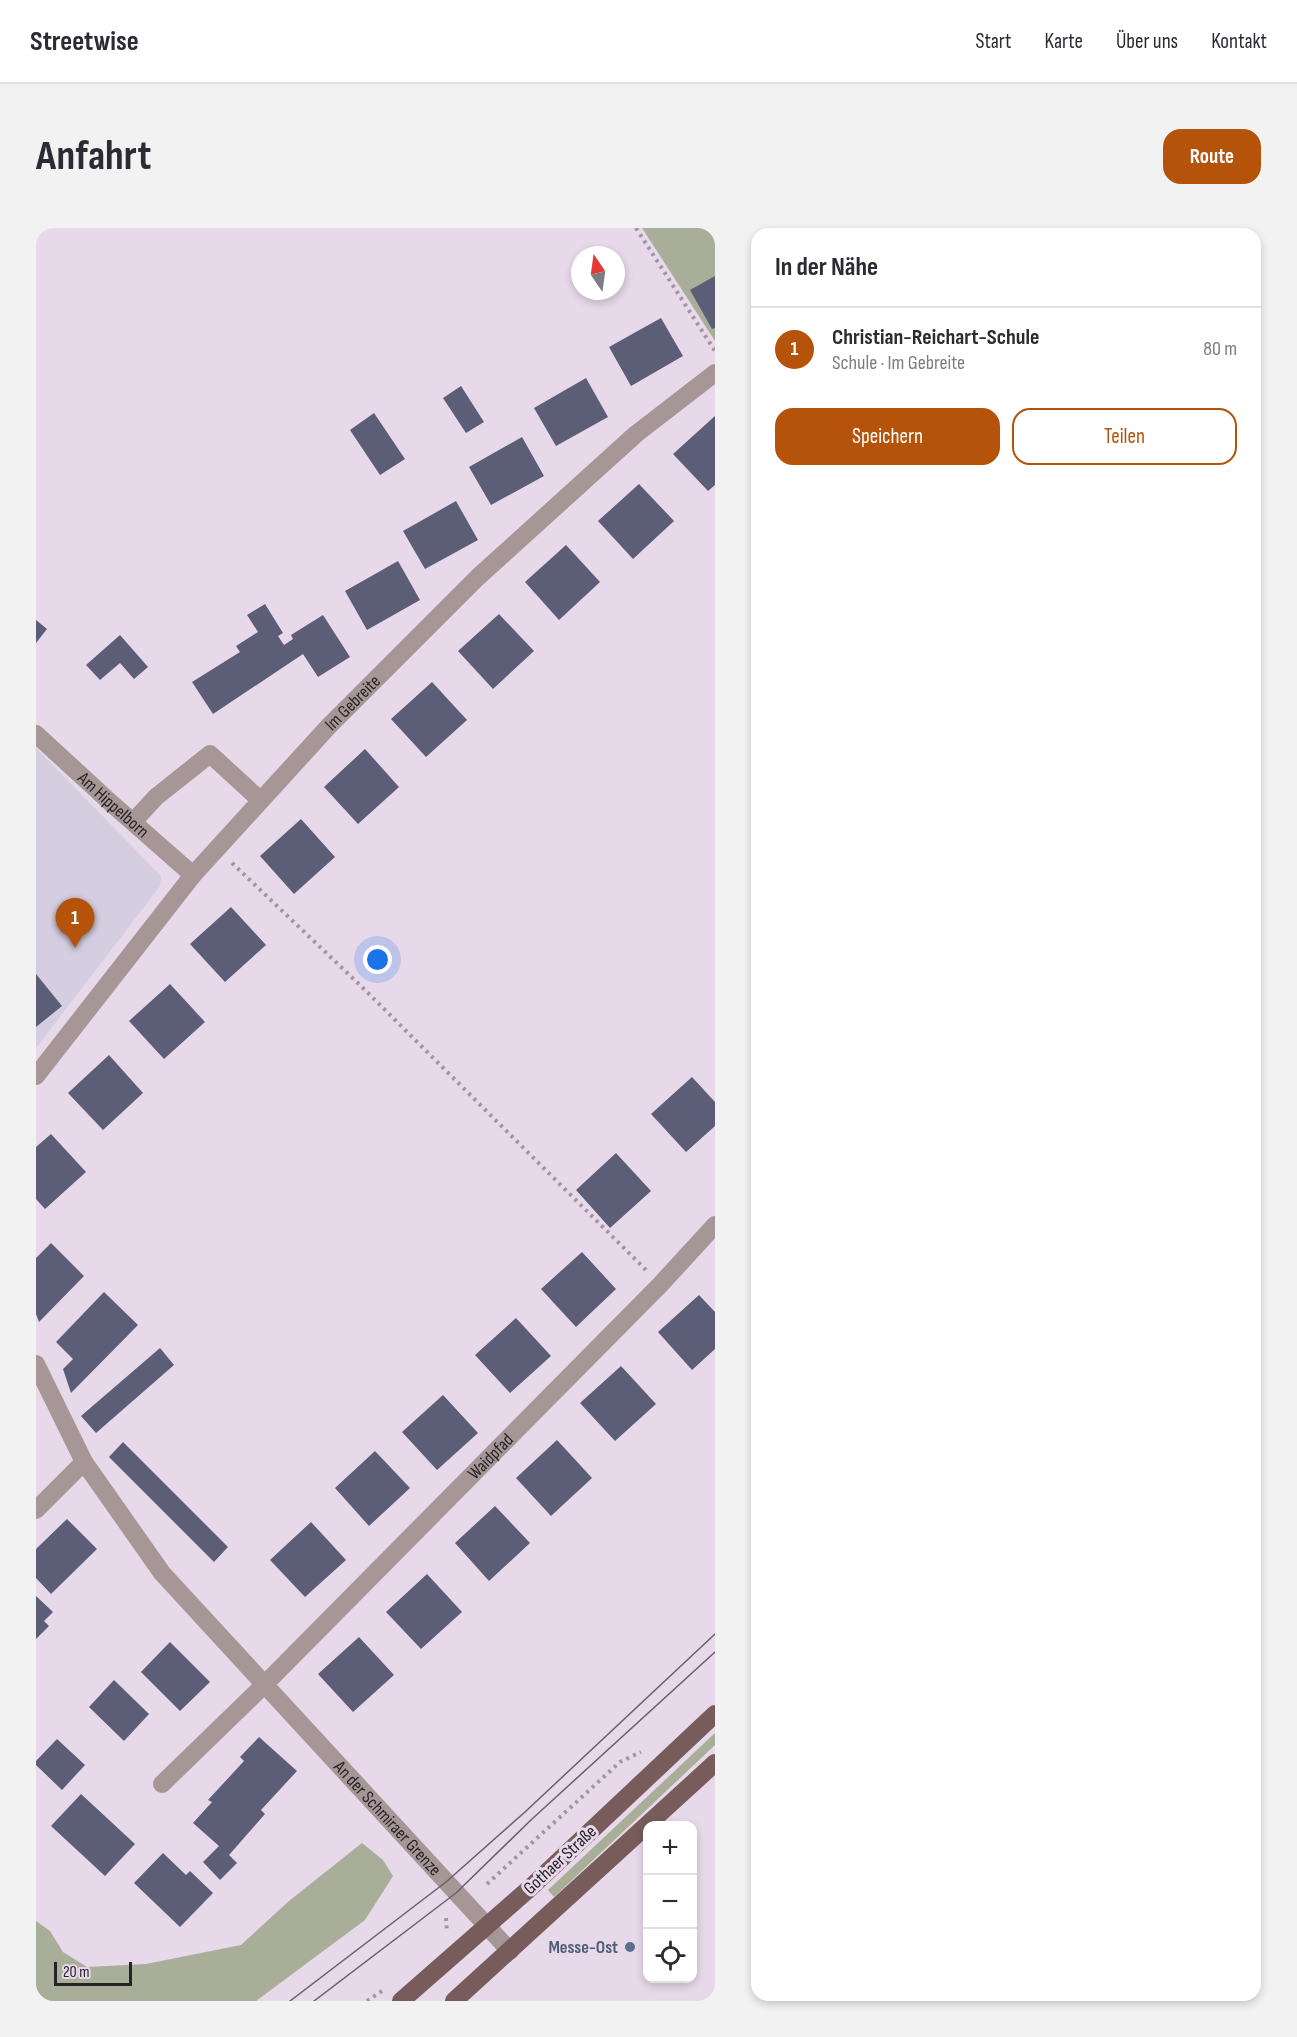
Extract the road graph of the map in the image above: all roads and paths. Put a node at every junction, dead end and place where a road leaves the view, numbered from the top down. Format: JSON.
{"nodes":[{"id":1,"x":636,"y":228,"type":"edge"},
{"id":2,"x":715,"y":352,"type":"edge"},
{"id":3,"x":715,"y":374,"type":"edge"},
{"id":4,"x":36,"y":734,"type":"edge"},
{"id":5,"x":260,"y":800,"type":"junction"},
{"id":6,"x":133,"y":822,"type":"junction"},
{"id":7,"x":217,"y":848,"type":"junction"},
{"id":8,"x":193,"y":875,"type":"junction"},
{"id":9,"x":36,"y":1076,"type":"edge"},
{"id":10,"x":715,"y":1225,"type":"edge"},
{"id":11,"x":660,"y":1285,"type":"junction"},
{"id":12,"x":36,"y":1364,"type":"edge"},
{"id":13,"x":84,"y":1462,"type":"junction"},
{"id":14,"x":36,"y":1510,"type":"edge"},
{"id":15,"x":264,"y":1685,"type":"junction"},
{"id":16,"x":715,"y":1714,"type":"edge"},
{"id":17,"x":650,"y":1747,"type":"dead end"},
{"id":18,"x":715,"y":1763,"type":"edge"},
{"id":19,"x":162,"y":1784,"type":"dead end"},
{"id":20,"x":487,"y":1884,"type":"dead end"},
{"id":21,"x":487,"y":1926,"type":"junction"},
{"id":22,"x":510,"y":1951,"type":"junction"},
{"id":23,"x":401,"y":2001,"type":"edge"},
{"id":24,"x":454,"y":2001,"type":"edge"}],
"edges":[{"from":1,"to":2,"type":"path"},
{"from":3,"to":5,"type":"street","name":"Im Gebreite"},
{"from":4,"to":6,"type":"street","name":"Am Hippelborn"},
{"from":5,"to":6,"type":"street"},
{"from":5,"to":7,"type":"street","name":"Im Gebreite"},
{"from":6,"to":8,"type":"street","name":"Am Hippelborn"},
{"from":7,"to":8,"type":"street","name":"Im Gebreite"},
{"from":7,"to":11,"type":"path"},
{"from":8,"to":9,"type":"street","name":"Im Gebreite"},
{"from":10,"to":11,"type":"street","name":"Waidpfad"},
{"from":11,"to":15,"type":"street","name":"Waidpfad"},
{"from":12,"to":13,"type":"street","name":"An der Schmiraer Grenze"},
{"from":13,"to":14,"type":"street"},
{"from":13,"to":15,"type":"street","name":"An der Schmiraer Grenze"},
{"from":15,"to":19,"type":"street"},
{"from":15,"to":21,"type":"street","name":"An der Schmiraer Grenze"},
{"from":16,"to":21,"type":"main road","name":"Gothaer Straße"},
{"from":17,"to":20,"type":"path"},
{"from":18,"to":22,"type":"main road","name":"Gothaer Straße"},
{"from":21,"to":22,"type":"street","name":"An der Schmiraer Grenze"},
{"from":21,"to":23,"type":"main road","name":"Gothaer Straße"},
{"from":22,"to":24,"type":"main road","name":"Gothaer Straße"}]}
